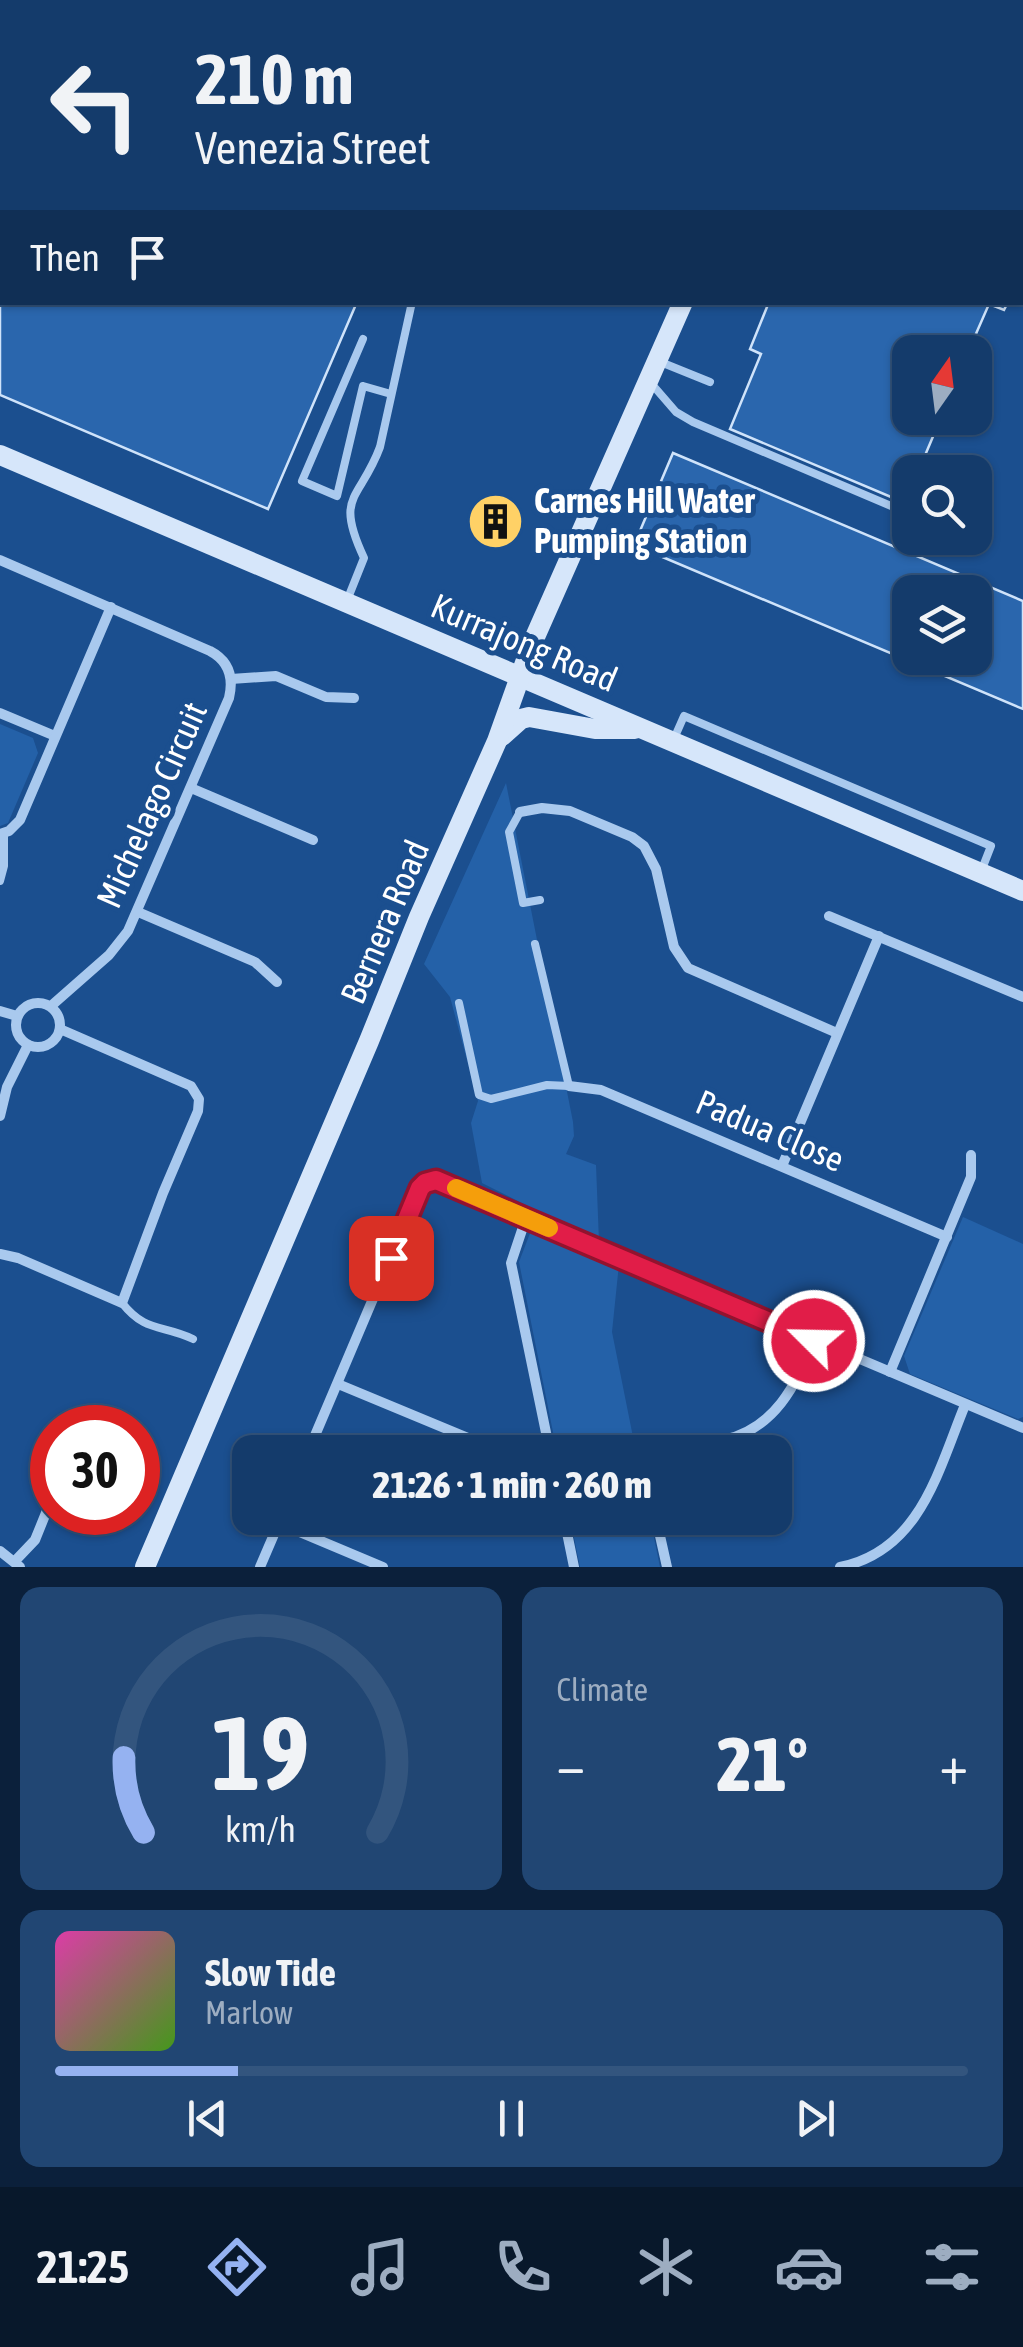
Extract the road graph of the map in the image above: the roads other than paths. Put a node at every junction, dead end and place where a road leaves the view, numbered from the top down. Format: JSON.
{"nodes":[{"id":1,"x":411,"y":305,"type":"edge"},
{"id":2,"x":682,"y":305,"type":"edge"},
{"id":3,"x":364,"y":339,"type":"dead end"},
{"id":4,"x":658,"y":360,"type":"junction"},
{"id":5,"x":649,"y":381,"type":"junction"},
{"id":6,"x":710,"y":382,"type":"dead end"},
{"id":7,"x":392,"y":394,"type":"junction"},
{"id":8,"x":0,"y":456,"type":"edge"},
{"id":9,"x":892,"y":506,"type":"edge"},
{"id":10,"x":0,"y":560,"type":"edge"},
{"id":11,"x":346,"y":602,"type":"junction"},
{"id":12,"x":111,"y":607,"type":"junction"},
{"id":13,"x":520,"y":676,"type":"junction"},
{"id":14,"x":231,"y":679,"type":"junction"},
{"id":15,"x":354,"y":698,"type":"dead end"},
{"id":16,"x":0,"y":713,"type":"edge"},
{"id":17,"x":647,"y":730,"type":"junction"},
{"id":18,"x":56,"y":736,"type":"junction"},
{"id":19,"x":497,"y":741,"type":"junction"},
{"id":20,"x":673,"y":741,"type":"junction"},
{"id":21,"x":191,"y":788,"type":"junction"},
{"id":22,"x":520,"y":812,"type":"joint"},
{"id":23,"x":2,"y":834,"type":"edge"},
{"id":24,"x":313,"y":840,"type":"dead end"},
{"id":25,"x":981,"y":873,"type":"junction"},
{"id":26,"x":0,"y":882,"type":"edge"},
{"id":27,"x":1023,"y":892,"type":"edge"},
{"id":28,"x":540,"y":900,"type":"dead end"},
{"id":29,"x":138,"y":912,"type":"junction"},
{"id":30,"x":829,"y":916,"type":"dead end"},
{"id":31,"x":879,"y":936,"type":"junction"},
{"id":32,"x":534,"y":944,"type":"dead end"},
{"id":33,"x":278,"y":982,"type":"dead end"},
{"id":34,"x":1023,"y":997,"type":"edge"},
{"id":35,"x":459,"y":1003,"type":"dead end"},
{"id":36,"x":51,"y":1006,"type":"junction"},
{"id":37,"x":0,"y":1011,"type":"edge"},
{"id":38,"x":16,"y":1016,"type":"junction"},
{"id":39,"x":60,"y":1029,"type":"junction"},
{"id":40,"x":837,"y":1033,"type":"junction"},
{"id":41,"x":28,"y":1045,"type":"junction"},
{"id":42,"x":569,"y":1086,"type":"junction"},
{"id":43,"x":0,"y":1116,"type":"edge"},
{"id":44,"x":971,"y":1154,"type":"dead end"},
{"id":45,"x":782,"y":1166,"type":"junction"},
{"id":46,"x":526,"y":1218,"type":"junction"},
{"id":47,"x":947,"y":1237,"type":"junction"},
{"id":48,"x":0,"y":1254,"type":"edge"},
{"id":49,"x":122,"y":1303,"type":"junction"},
{"id":50,"x":193,"y":1338,"type":"dead end"},
{"id":51,"x":814,"y":1341,"type":"junction"},
{"id":52,"x":890,"y":1372,"type":"junction"},
{"id":53,"x":338,"y":1384,"type":"junction"},
{"id":54,"x":965,"y":1405,"type":"junction"},
{"id":55,"x":1023,"y":1428,"type":"edge"},
{"id":56,"x":316,"y":1435,"type":"edge"},
{"id":57,"x":461,"y":1435,"type":"edge"},
{"id":58,"x":547,"y":1435,"type":"edge"},
{"id":59,"x":736,"y":1435,"type":"edge"},
{"id":60,"x":37,"y":1535,"type":"edge"},
{"id":61,"x":273,"y":1535,"type":"edge"},
{"id":62,"x":313,"y":1535,"type":"edge"},
{"id":63,"x":567,"y":1535,"type":"edge"},
{"id":64,"x":659,"y":1535,"type":"edge"},
{"id":65,"x":0,"y":1550,"type":"edge"},
{"id":66,"x":18,"y":1564,"type":"edge"},
{"id":67,"x":146,"y":1567,"type":"edge"},
{"id":68,"x":260,"y":1567,"type":"edge"},
{"id":69,"x":384,"y":1567,"type":"edge"},
{"id":70,"x":574,"y":1567,"type":"edge"},
{"id":71,"x":666,"y":1567,"type":"edge"},
{"id":72,"x":840,"y":1567,"type":"edge"}],
"edges":[{"from":1,"to":7,"type":"lane"},
{"from":2,"to":4,"type":"main road","name":"Bernera Road"},
{"from":3,"to":7,"type":"lane"},
{"from":4,"to":5,"type":"main road","name":"Bernera Road"},
{"from":4,"to":6,"type":"lane"},
{"from":5,"to":9,"type":"lane"},
{"from":5,"to":13,"type":"main road","name":"Bernera Road"},
{"from":7,"to":11,"type":"lane"},
{"from":8,"to":11,"type":"main road","name":"Kurrajong Road"},
{"from":10,"to":12,"type":"street","name":"Michelago Circuit"},
{"from":11,"to":13,"type":"main road","name":"Kurrajong Road"},
{"from":12,"to":14,"type":"street","name":"Michelago Circuit"},
{"from":12,"to":18,"type":"street"},
{"from":13,"to":17,"type":"main road","name":"Kurrajong Road"},
{"from":13,"to":19,"type":"main road","name":"Bernera Road"},
{"from":14,"to":15,"type":"street"},
{"from":14,"to":21,"type":"street","name":"Michelago Circuit"},
{"from":16,"to":18,"type":"street"},
{"from":17,"to":19,"type":"main road"},
{"from":17,"to":20,"type":"main road","name":"Kurrajong Road"},
{"from":18,"to":23,"type":"street"},
{"from":19,"to":67,"type":"main road","name":"Bernera Road"},
{"from":20,"to":25,"type":"main road","name":"Kurrajong Road"},
{"from":20,"to":25,"type":"lane"},
{"from":21,"to":24,"type":"street"},
{"from":21,"to":29,"type":"street","name":"Michelago Circuit"},
{"from":22,"to":28,"type":"lane"},
{"from":22,"to":40,"type":"street"},
{"from":23,"to":26,"type":"lane"},
{"from":25,"to":27,"type":"main road","name":"Kurrajong Road"},
{"from":29,"to":33,"type":"street"},
{"from":29,"to":36,"type":"street","name":"Michelago Circuit"},
{"from":30,"to":31,"type":"street"},
{"from":31,"to":34,"type":"street"},
{"from":31,"to":40,"type":"street"},
{"from":32,"to":42,"type":"lane"},
{"from":35,"to":42,"type":"lane"},
{"from":36,"to":38,"type":"street"},
{"from":36,"to":39,"type":"street"},
{"from":37,"to":38,"type":"street"},
{"from":38,"to":41,"type":"street"},
{"from":39,"to":41,"type":"street"},
{"from":39,"to":49,"type":"street"},
{"from":40,"to":45,"type":"street"},
{"from":41,"to":43,"type":"street"},
{"from":42,"to":45,"type":"street","name":"Padua Close"},
{"from":44,"to":47,"type":"street"},
{"from":45,"to":47,"type":"street","name":"Padua Close"},
{"from":46,"to":51,"type":"street"},
{"from":46,"to":53,"type":"street"},
{"from":46,"to":58,"type":"street"},
{"from":47,"to":52,"type":"street"},
{"from":48,"to":49,"type":"street"},
{"from":49,"to":50,"type":"lane"},
{"from":51,"to":52,"type":"street"},
{"from":51,"to":59,"type":"street"},
{"from":52,"to":54,"type":"street"},
{"from":53,"to":56,"type":"street"},
{"from":53,"to":57,"type":"street"},
{"from":54,"to":55,"type":"street"},
{"from":54,"to":72,"type":"street"},
{"from":60,"to":66,"type":"street"},
{"from":61,"to":68,"type":"street"},
{"from":62,"to":69,"type":"street"},
{"from":63,"to":70,"type":"street"},
{"from":64,"to":71,"type":"street"},
{"from":65,"to":66,"type":"street"}]}
